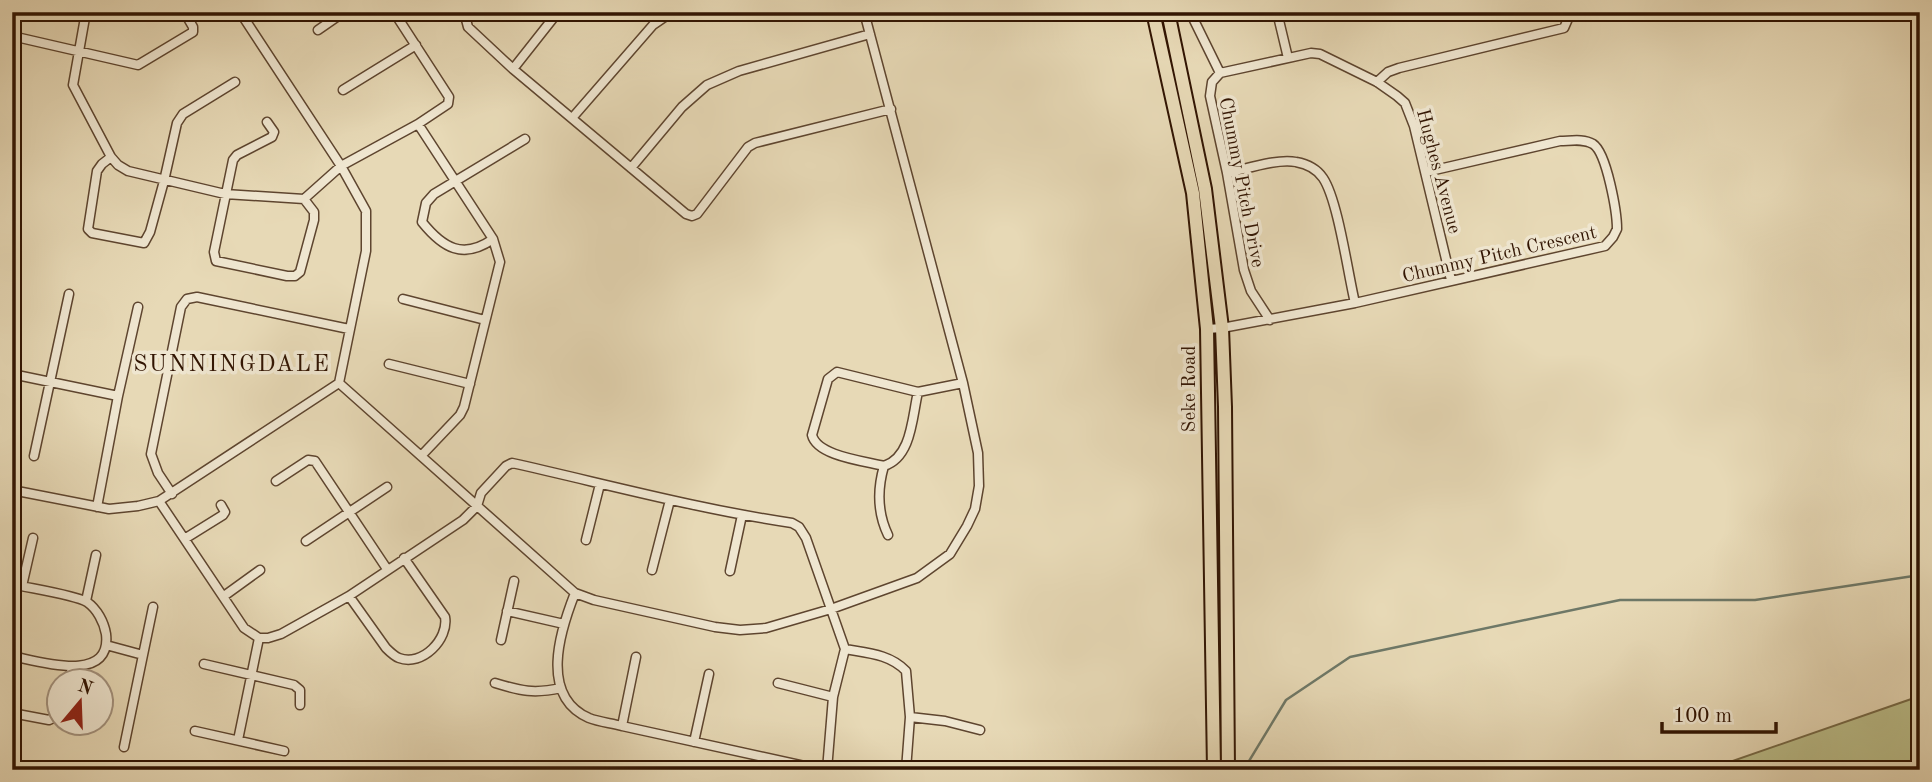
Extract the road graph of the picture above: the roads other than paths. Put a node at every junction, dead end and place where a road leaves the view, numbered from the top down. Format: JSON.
{"nodes":[{"id":1,"x":86,"y":12,"type":"edge"},
{"id":2,"x":240,"y":12,"type":"edge"},
{"id":3,"x":344,"y":12,"type":"edge"},
{"id":4,"x":394,"y":12,"type":"edge"},
{"id":5,"x":464,"y":12,"type":"edge"},
{"id":6,"x":558,"y":12,"type":"edge"},
{"id":7,"x":672,"y":12,"type":"edge"},
{"id":8,"x":864,"y":12,"type":"edge"},
{"id":9,"x":1153,"y":12,"type":"edge"},
{"id":10,"x":1168,"y":12,"type":"edge"},
{"id":11,"x":1190,"y":12,"type":"edge"},
{"id":12,"x":1277,"y":12,"type":"edge"},
{"id":13,"x":1571,"y":12,"type":"edge"},
{"id":14,"x":186,"y":15,"type":"dead end"},
{"id":15,"x":318,"y":30,"type":"dead end"},
{"id":16,"x":870,"y":34,"type":"junction"},
{"id":17,"x":12,"y":36,"type":"edge"},
{"id":18,"x":416,"y":45,"type":"junction"},
{"id":19,"x":78,"y":51,"type":"junction"},
{"id":20,"x":1288,"y":58,"type":"junction"},
{"id":21,"x":513,"y":69,"type":"junction"},
{"id":22,"x":1220,"y":74,"type":"junction"},
{"id":23,"x":234,"y":82,"type":"dead end"},
{"id":24,"x":1377,"y":82,"type":"junction"},
{"id":25,"x":343,"y":90,"type":"dead end"},
{"id":26,"x":891,"y":109,"type":"junction"},
{"id":27,"x":573,"y":117,"type":"junction"},
{"id":28,"x":267,"y":122,"type":"dead end"},
{"id":29,"x":418,"y":124,"type":"junction"},
{"id":30,"x":525,"y":139,"type":"dead end"},
{"id":31,"x":111,"y":157,"type":"junction"},
{"id":32,"x":341,"y":166,"type":"junction"},
{"id":33,"x":631,"y":168,"type":"junction"},
{"id":34,"x":1426,"y":172,"type":"junction"},
{"id":35,"x":1227,"y":173,"type":"junction"},
{"id":36,"x":164,"y":181,"type":"junction"},
{"id":37,"x":455,"y":182,"type":"junction"},
{"id":38,"x":225,"y":194,"type":"junction"},
{"id":39,"x":304,"y":199,"type":"junction"},
{"id":40,"x":493,"y":239,"type":"junction"},
{"id":41,"x":1451,"y":280,"type":"junction"},
{"id":42,"x":69,"y":294,"type":"dead end"},
{"id":43,"x":403,"y":299,"type":"dead end"},
{"id":44,"x":1355,"y":303,"type":"junction"},
{"id":45,"x":138,"y":307,"type":"dead end"},
{"id":46,"x":485,"y":320,"type":"junction"},
{"id":47,"x":1270,"y":320,"type":"junction"},
{"id":48,"x":1207,"y":328,"type":"junction"},
{"id":49,"x":1222,"y":328,"type":"junction"},
{"id":50,"x":349,"y":329,"type":"junction"},
{"id":51,"x":389,"y":364,"type":"dead end"},
{"id":52,"x":12,"y":374,"type":"edge"},
{"id":53,"x":50,"y":381,"type":"junction"},
{"id":54,"x":339,"y":383,"type":"junction"},
{"id":55,"x":963,"y":383,"type":"junction"},
{"id":56,"x":470,"y":384,"type":"junction"},
{"id":57,"x":918,"y":392,"type":"junction"},
{"id":58,"x":118,"y":396,"type":"junction"},
{"id":59,"x":34,"y":456,"type":"dead end"},
{"id":60,"x":421,"y":456,"type":"junction"},
{"id":61,"x":884,"y":466,"type":"junction"},
{"id":62,"x":276,"y":481,"type":"dead end"},
{"id":63,"x":600,"y":484,"type":"junction"},
{"id":64,"x":387,"y":487,"type":"dead end"},
{"id":65,"x":12,"y":490,"type":"edge"},
{"id":66,"x":172,"y":494,"type":"junction"},
{"id":67,"x":670,"y":500,"type":"junction"},
{"id":68,"x":159,"y":501,"type":"junction"},
{"id":69,"x":221,"y":505,"type":"dead end"},
{"id":70,"x":477,"y":506,"type":"junction"},
{"id":71,"x":97,"y":507,"type":"junction"},
{"id":72,"x":347,"y":512,"type":"junction"},
{"id":73,"x":742,"y":516,"type":"junction"},
{"id":74,"x":888,"y":535,"type":"dead end"},
{"id":75,"x":33,"y":538,"type":"dead end"},
{"id":76,"x":186,"y":538,"type":"junction"},
{"id":77,"x":586,"y":540,"type":"dead end"},
{"id":78,"x":306,"y":541,"type":"dead end"},
{"id":79,"x":96,"y":555,"type":"dead end"},
{"id":80,"x":404,"y":558,"type":"junction"},
{"id":81,"x":387,"y":569,"type":"junction"},
{"id":82,"x":260,"y":570,"type":"dead end"},
{"id":83,"x":652,"y":570,"type":"dead end"},
{"id":84,"x":730,"y":571,"type":"dead end"},
{"id":85,"x":514,"y":581,"type":"dead end"},
{"id":86,"x":12,"y":584,"type":"edge"},
{"id":87,"x":22,"y":586,"type":"junction"},
{"id":88,"x":575,"y":593,"type":"junction"},
{"id":89,"x":223,"y":596,"type":"junction"},
{"id":90,"x":349,"y":596,"type":"junction"},
{"id":91,"x":86,"y":601,"type":"junction"},
{"id":92,"x":153,"y":607,"type":"dead end"},
{"id":93,"x":831,"y":609,"type":"junction"},
{"id":94,"x":507,"y":611,"type":"junction"},
{"id":95,"x":564,"y":624,"type":"junction"},
{"id":96,"x":259,"y":638,"type":"junction"},
{"id":97,"x":501,"y":640,"type":"dead end"},
{"id":98,"x":106,"y":645,"type":"junction"},
{"id":99,"x":845,"y":649,"type":"junction"},
{"id":100,"x":12,"y":656,"type":"edge"},
{"id":101,"x":143,"y":656,"type":"junction"},
{"id":102,"x":636,"y":657,"type":"dead end"},
{"id":103,"x":204,"y":664,"type":"dead end"},
{"id":104,"x":62,"y":666,"type":"edge"},
{"id":105,"x":83,"y":666,"type":"edge"},
{"id":106,"x":709,"y":674,"type":"dead end"},
{"id":107,"x":251,"y":675,"type":"junction"},
{"id":108,"x":778,"y":682,"type":"dead end"},
{"id":109,"x":495,"y":683,"type":"dead end"},
{"id":110,"x":561,"y":688,"type":"junction"},
{"id":111,"x":833,"y":697,"type":"junction"},
{"id":112,"x":300,"y":705,"type":"dead end"},
{"id":113,"x":12,"y":713,"type":"edge"},
{"id":114,"x":910,"y":717,"type":"junction"},
{"id":115,"x":46,"y":719,"type":"edge"},
{"id":116,"x":622,"y":726,"type":"junction"},
{"id":117,"x":980,"y":730,"type":"dead end"},
{"id":118,"x":195,"y":731,"type":"dead end"},
{"id":119,"x":238,"y":740,"type":"junction"},
{"id":120,"x":694,"y":742,"type":"junction"},
{"id":121,"x":124,"y":747,"type":"dead end"},
{"id":122,"x":285,"y":751,"type":"dead end"},
{"id":123,"x":825,"y":770,"type":"edge"},
{"id":124,"x":906,"y":770,"type":"edge"},
{"id":125,"x":1214,"y":770,"type":"edge"},
{"id":126,"x":1228,"y":770,"type":"edge"}],
"edges":[{"from":1,"to":19,"type":"street"},
{"from":2,"to":32,"type":"street"},
{"from":3,"to":15,"type":"street"},
{"from":4,"to":18,"type":"street"},
{"from":5,"to":21,"type":"street"},
{"from":6,"to":21,"type":"street"},
{"from":7,"to":27,"type":"street"},
{"from":8,"to":16,"type":"street"},
{"from":9,"to":48,"type":"main road","name":"Seke Road"},
{"from":10,"to":49,"type":"main road","name":"Seke Road"},
{"from":11,"to":22,"type":"street","name":"Chummy Pitch Drive"},
{"from":12,"to":20,"type":"street"},
{"from":13,"to":24,"type":"street"},
{"from":14,"to":19,"type":"street"},
{"from":16,"to":26,"type":"street"},
{"from":16,"to":33,"type":"street"},
{"from":17,"to":19,"type":"street"},
{"from":18,"to":25,"type":"street"},
{"from":18,"to":29,"type":"street"},
{"from":19,"to":31,"type":"street"},
{"from":20,"to":22,"type":"street","name":"Hughes Avenue"},
{"from":20,"to":24,"type":"street","name":"Hughes Avenue"},
{"from":21,"to":27,"type":"street"},
{"from":22,"to":35,"type":"street","name":"Chummy Pitch Drive"},
{"from":23,"to":36,"type":"street"},
{"from":24,"to":34,"type":"street","name":"Hughes Avenue"},
{"from":26,"to":33,"type":"street"},
{"from":26,"to":55,"type":"street"},
{"from":27,"to":33,"type":"street"},
{"from":28,"to":38,"type":"street"},
{"from":29,"to":32,"type":"street"},
{"from":29,"to":37,"type":"street"},
{"from":30,"to":37,"type":"street"},
{"from":31,"to":36,"type":"street"},
{"from":31,"to":36,"type":"street"},
{"from":32,"to":39,"type":"street"},
{"from":32,"to":50,"type":"street"},
{"from":34,"to":41,"type":"street","name":"Hughes Avenue"},
{"from":34,"to":41,"type":"street","name":"Chummy Pitch Crescent"},
{"from":35,"to":44,"type":"street"},
{"from":35,"to":47,"type":"street","name":"Chummy Pitch Drive"},
{"from":36,"to":38,"type":"street"},
{"from":37,"to":40,"type":"street"},
{"from":37,"to":40,"type":"street"},
{"from":38,"to":39,"type":"street"},
{"from":38,"to":39,"type":"street"},
{"from":40,"to":46,"type":"street"},
{"from":41,"to":44,"type":"street","name":"Chummy Pitch Crescent"},
{"from":42,"to":53,"type":"street"},
{"from":43,"to":46,"type":"street"},
{"from":44,"to":47,"type":"street","name":"Chummy Pitch Crescent"},
{"from":45,"to":58,"type":"street"},
{"from":46,"to":56,"type":"street"},
{"from":47,"to":49,"type":"street","name":"Chummy Pitch Crescent"},
{"from":48,"to":49,"type":"street","name":"Chummy Pitch Crescent"},
{"from":48,"to":125,"type":"main road","name":"Seke Road"},
{"from":49,"to":126,"type":"main road","name":"Seke Road"},
{"from":50,"to":54,"type":"street"},
{"from":50,"to":66,"type":"street"},
{"from":51,"to":56,"type":"street"},
{"from":52,"to":53,"type":"street"},
{"from":53,"to":58,"type":"street"},
{"from":53,"to":59,"type":"street"},
{"from":54,"to":60,"type":"street"},
{"from":54,"to":66,"type":"street"},
{"from":55,"to":57,"type":"street"},
{"from":55,"to":93,"type":"street"},
{"from":56,"to":60,"type":"street"},
{"from":57,"to":61,"type":"street"},
{"from":57,"to":61,"type":"street"},
{"from":58,"to":71,"type":"street"},
{"from":60,"to":70,"type":"street"},
{"from":61,"to":74,"type":"street"},
{"from":62,"to":72,"type":"street"},
{"from":63,"to":67,"type":"street"},
{"from":63,"to":70,"type":"street"},
{"from":63,"to":77,"type":"street"},
{"from":64,"to":72,"type":"street"},
{"from":65,"to":71,"type":"street"},
{"from":66,"to":68,"type":"street"},
{"from":67,"to":73,"type":"street"},
{"from":67,"to":83,"type":"street"},
{"from":68,"to":71,"type":"street"},
{"from":68,"to":76,"type":"street"},
{"from":69,"to":76,"type":"street"},
{"from":70,"to":80,"type":"street"},
{"from":70,"to":88,"type":"street"},
{"from":72,"to":78,"type":"street"},
{"from":72,"to":81,"type":"street"},
{"from":73,"to":84,"type":"street"},
{"from":73,"to":93,"type":"street"},
{"from":75,"to":87,"type":"street"},
{"from":76,"to":89,"type":"street"},
{"from":79,"to":91,"type":"street"},
{"from":80,"to":81,"type":"street"},
{"from":80,"to":90,"type":"street"},
{"from":81,"to":90,"type":"street"},
{"from":82,"to":89,"type":"street"},
{"from":85,"to":94,"type":"street"},
{"from":86,"to":87,"type":"street"},
{"from":87,"to":91,"type":"street"},
{"from":88,"to":93,"type":"street"},
{"from":88,"to":95,"type":"street"},
{"from":89,"to":96,"type":"street"},
{"from":90,"to":96,"type":"street"},
{"from":91,"to":98,"type":"street"},
{"from":92,"to":101,"type":"street"},
{"from":93,"to":99,"type":"street"},
{"from":94,"to":95,"type":"street"},
{"from":94,"to":97,"type":"street"},
{"from":95,"to":110,"type":"street"},
{"from":96,"to":107,"type":"street"},
{"from":98,"to":101,"type":"street"},
{"from":98,"to":105,"type":"street"},
{"from":99,"to":111,"type":"street"},
{"from":99,"to":114,"type":"street"},
{"from":100,"to":104,"type":"street"},
{"from":101,"to":121,"type":"street"},
{"from":102,"to":116,"type":"street"},
{"from":103,"to":107,"type":"street"},
{"from":106,"to":120,"type":"street"},
{"from":107,"to":112,"type":"street"},
{"from":107,"to":119,"type":"street"},
{"from":108,"to":111,"type":"street"},
{"from":109,"to":110,"type":"street"},
{"from":110,"to":116,"type":"street"},
{"from":111,"to":123,"type":"street"},
{"from":113,"to":115,"type":"street"},
{"from":114,"to":117,"type":"street"},
{"from":114,"to":124,"type":"street"},
{"from":116,"to":120,"type":"street"},
{"from":118,"to":119,"type":"street"},
{"from":119,"to":122,"type":"street"},
{"from":120,"to":123,"type":"street"}]}
